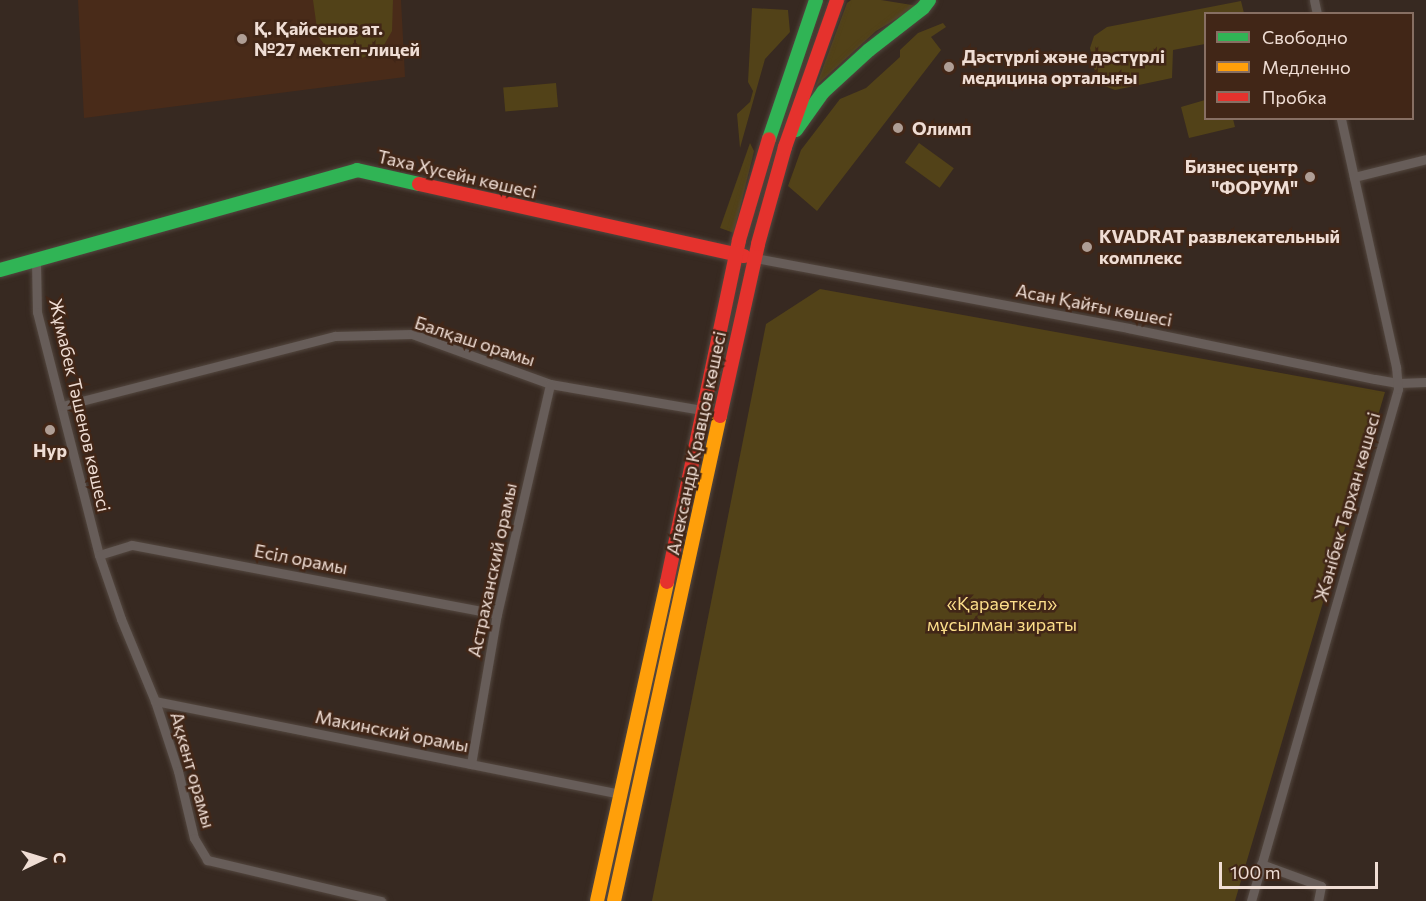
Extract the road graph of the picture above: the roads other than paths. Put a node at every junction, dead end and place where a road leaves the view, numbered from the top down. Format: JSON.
{"nodes":[{"id":1,"x":816,"y":0,"type":"edge"},
{"id":2,"x":837,"y":0,"type":"edge"},
{"id":3,"x":929,"y":0,"type":"edge"},
{"id":4,"x":1341,"y":120,"type":"edge"},
{"id":5,"x":785,"y":147,"type":"junction"},
{"id":6,"x":1426,"y":159,"type":"edge"},
{"id":7,"x":1354,"y":177,"type":"junction"},
{"id":8,"x":736,"y":255,"type":"junction"},
{"id":9,"x":755,"y":258,"type":"junction"},
{"id":10,"x":36,"y":261,"type":"junction"},
{"id":11,"x":0,"y":270,"type":"edge"},
{"id":12,"x":1426,"y":382,"type":"edge"},
{"id":13,"x":1398,"y":383,"type":"junction"},
{"id":14,"x":550,"y":384,"type":"junction"},
{"id":15,"x":62,"y":406,"type":"junction"},
{"id":16,"x":702,"y":410,"type":"junction"},
{"id":17,"x":99,"y":555,"type":"junction"},
{"id":18,"x":497,"y":614,"type":"junction"},
{"id":19,"x":155,"y":701,"type":"junction"},
{"id":20,"x":471,"y":764,"type":"junction"},
{"id":21,"x":622,"y":794,"type":"junction"},
{"id":22,"x":1261,"y":864,"type":"junction"},
{"id":23,"x":381,"y":901,"type":"edge"},
{"id":24,"x":597,"y":901,"type":"edge"},
{"id":25,"x":614,"y":901,"type":"edge"},
{"id":26,"x":1251,"y":901,"type":"edge"},
{"id":27,"x":1318,"y":901,"type":"edge"}],
"edges":[{"from":1,"to":8,"type":"main road","name":"Александр Кравцов көшесі"},
{"from":2,"to":5,"type":"main road","name":"Александр Кравцов көшесі"},
{"from":3,"to":5,"type":"main road"},
{"from":4,"to":7,"type":"street","name":"Жәнібек Тархан көшесі"},
{"from":5,"to":9,"type":"main road","name":"Александр Кравцов көшесі"},
{"from":6,"to":7,"type":"street"},
{"from":7,"to":13,"type":"street","name":"Жәнібек Тархан көшесі"},
{"from":8,"to":9,"type":"main road","name":"Таха Хусейн көшесі"},
{"from":8,"to":10,"type":"main road","name":"Таха Хусейн көшесі"},
{"from":8,"to":16,"type":"main road","name":"Александр Кравцов көшесі"},
{"from":9,"to":13,"type":"street","name":"Асан Қайғы көшесі"},
{"from":9,"to":25,"type":"main road","name":"Александр Кравцов көшесі"},
{"from":10,"to":11,"type":"main road","name":"Таха Хусейн көшесі"},
{"from":10,"to":15,"type":"street","name":"Жұмабек Тәшенов көшесі"},
{"from":12,"to":13,"type":"street","name":"Асан Қайғы көшесі"},
{"from":13,"to":22,"type":"street","name":"Жәнібек Тархан көшесі"},
{"from":14,"to":15,"type":"street","name":"Балқаш орамы"},
{"from":14,"to":16,"type":"street","name":"Балқаш орамы"},
{"from":14,"to":18,"type":"street","name":"Астраханский орамы"},
{"from":15,"to":17,"type":"street","name":"Жұмабек Тәшенов көшесі"},
{"from":16,"to":21,"type":"main road","name":"Александр Кравцов көшесі"},
{"from":17,"to":18,"type":"street","name":"Есіл орамы"},
{"from":17,"to":19,"type":"street","name":"Ақкент орамы"},
{"from":18,"to":20,"type":"street","name":"Астраханский орамы"},
{"from":19,"to":20,"type":"street","name":"Макинский орамы"},
{"from":19,"to":23,"type":"street","name":"Ақкент орамы"},
{"from":20,"to":21,"type":"street","name":"Макинский орамы"},
{"from":21,"to":24,"type":"main road","name":"Александр Кравцов көшесі"},
{"from":22,"to":26,"type":"street","name":"Жәнібек Тархан көшесі"},
{"from":22,"to":27,"type":"street"}]}
